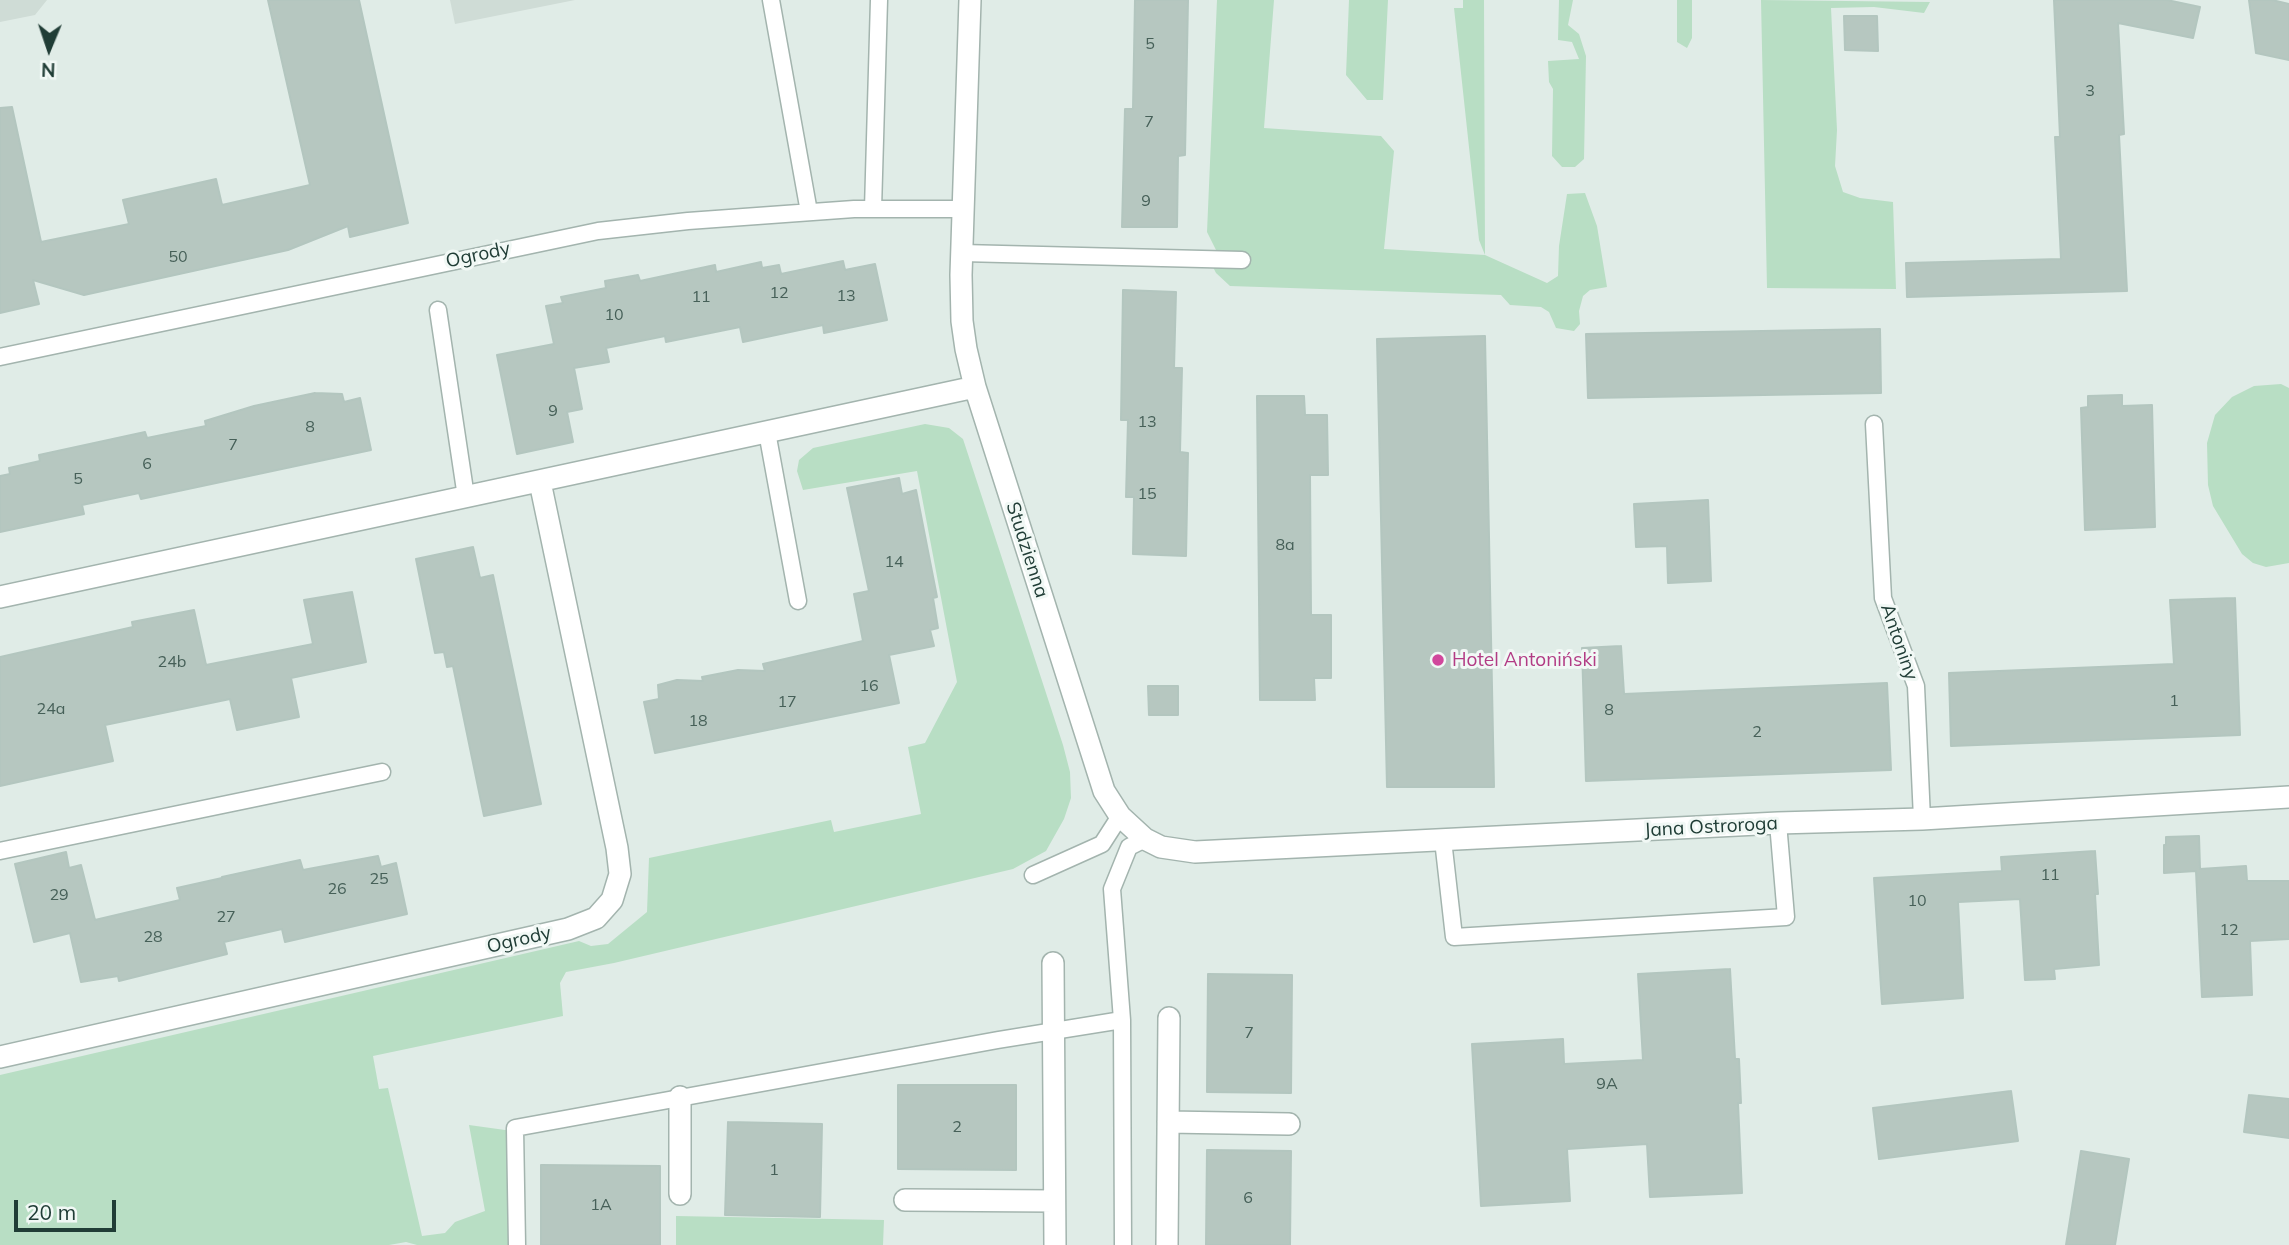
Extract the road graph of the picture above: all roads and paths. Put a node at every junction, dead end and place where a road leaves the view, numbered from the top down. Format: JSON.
{"nodes":[{"id":1,"x":771,"y":0,"type":"edge"},
{"id":2,"x":879,"y":0,"type":"edge"},
{"id":3,"x":970,"y":0,"type":"edge"},
{"id":4,"x":873,"y":209,"type":"junction"},
{"id":5,"x":963,"y":209,"type":"junction"},
{"id":6,"x":809,"y":212,"type":"junction"},
{"id":7,"x":962,"y":253,"type":"junction"},
{"id":8,"x":1242,"y":260,"type":"dead end"},
{"id":9,"x":438,"y":310,"type":"dead end"},
{"id":10,"x":0,"y":357,"type":"edge"},
{"id":11,"x":975,"y":387,"type":"junction"},
{"id":12,"x":1874,"y":424,"type":"dead end"},
{"id":13,"x":767,"y":432,"type":"junction"},
{"id":14,"x":540,"y":482,"type":"junction"},
{"id":15,"x":466,"y":498,"type":"junction"},
{"id":16,"x":0,"y":597,"type":"edge"},
{"id":17,"x":798,"y":601,"type":"dead end"},
{"id":18,"x":382,"y":772,"type":"dead end"},
{"id":19,"x":2289,"y":797,"type":"edge"},
{"id":20,"x":1120,"y":816,"type":"junction"},
{"id":21,"x":1922,"y":819,"type":"junction"},
{"id":22,"x":1778,"y":823,"type":"junction"},
{"id":23,"x":1141,"y":836,"type":"junction"},
{"id":24,"x":1443,"y":839,"type":"junction"},
{"id":25,"x":0,"y":851,"type":"edge"},
{"id":26,"x":1033,"y":875,"type":"dead end"},
{"id":27,"x":1053,"y":963,"type":"dead end"},
{"id":28,"x":1169,"y":1018,"type":"dead end"},
{"id":29,"x":1122,"y":1020,"type":"junction"},
{"id":30,"x":1054,"y":1031,"type":"junction"},
{"id":31,"x":0,"y":1058,"type":"edge"},
{"id":32,"x":680,"y":1097,"type":"junction"},
{"id":33,"x":1168,"y":1122,"type":"junction"},
{"id":34,"x":1289,"y":1124,"type":"dead end"},
{"id":35,"x":680,"y":1194,"type":"dead end"},
{"id":36,"x":905,"y":1200,"type":"dead end"},
{"id":37,"x":1054,"y":1201,"type":"junction"},
{"id":38,"x":517,"y":1245,"type":"edge"},
{"id":39,"x":1055,"y":1245,"type":"edge"},
{"id":40,"x":1123,"y":1245,"type":"edge"},
{"id":41,"x":1167,"y":1245,"type":"edge"}],
"edges":[{"from":1,"to":6,"type":"lane"},
{"from":2,"to":4,"type":"lane"},
{"from":3,"to":5,"type":"street","name":"Studzienna"},
{"from":4,"to":5,"type":"lane","name":"Ogrody"},
{"from":4,"to":6,"type":"lane","name":"Ogrody"},
{"from":5,"to":7,"type":"street","name":"Studzienna"},
{"from":6,"to":10,"type":"lane","name":"Ogrody"},
{"from":7,"to":8,"type":"lane"},
{"from":7,"to":11,"type":"street","name":"Studzienna"},
{"from":9,"to":15,"type":"lane"},
{"from":11,"to":13,"type":"street"},
{"from":11,"to":20,"type":"street","name":"Studzienna"},
{"from":12,"to":21,"type":"lane","name":"Antoniny"},
{"from":13,"to":14,"type":"street"},
{"from":13,"to":17,"type":"lane"},
{"from":14,"to":15,"type":"street"},
{"from":14,"to":31,"type":"street","name":"Ogrody"},
{"from":15,"to":16,"type":"street"},
{"from":18,"to":25,"type":"lane"},
{"from":19,"to":21,"type":"street","name":"Jana Ostroroga"},
{"from":20,"to":23,"type":"street","name":"Studzienna"},
{"from":20,"to":26,"type":"lane"},
{"from":21,"to":22,"type":"street","name":"Jana Ostroroga"},
{"from":22,"to":24,"type":"street","name":"Jana Ostroroga"},
{"from":22,"to":24,"type":"lane"},
{"from":23,"to":24,"type":"street","name":"Jana Ostroroga"},
{"from":23,"to":29,"type":"lane"},
{"from":27,"to":30,"type":"street"},
{"from":28,"to":33,"type":"street"},
{"from":29,"to":30,"type":"lane"},
{"from":29,"to":40,"type":"lane"},
{"from":30,"to":32,"type":"lane"},
{"from":30,"to":37,"type":"street"},
{"from":32,"to":35,"type":"street"},
{"from":32,"to":38,"type":"lane"},
{"from":33,"to":34,"type":"street"},
{"from":33,"to":41,"type":"street"},
{"from":36,"to":37,"type":"street"},
{"from":37,"to":39,"type":"street"}]}
